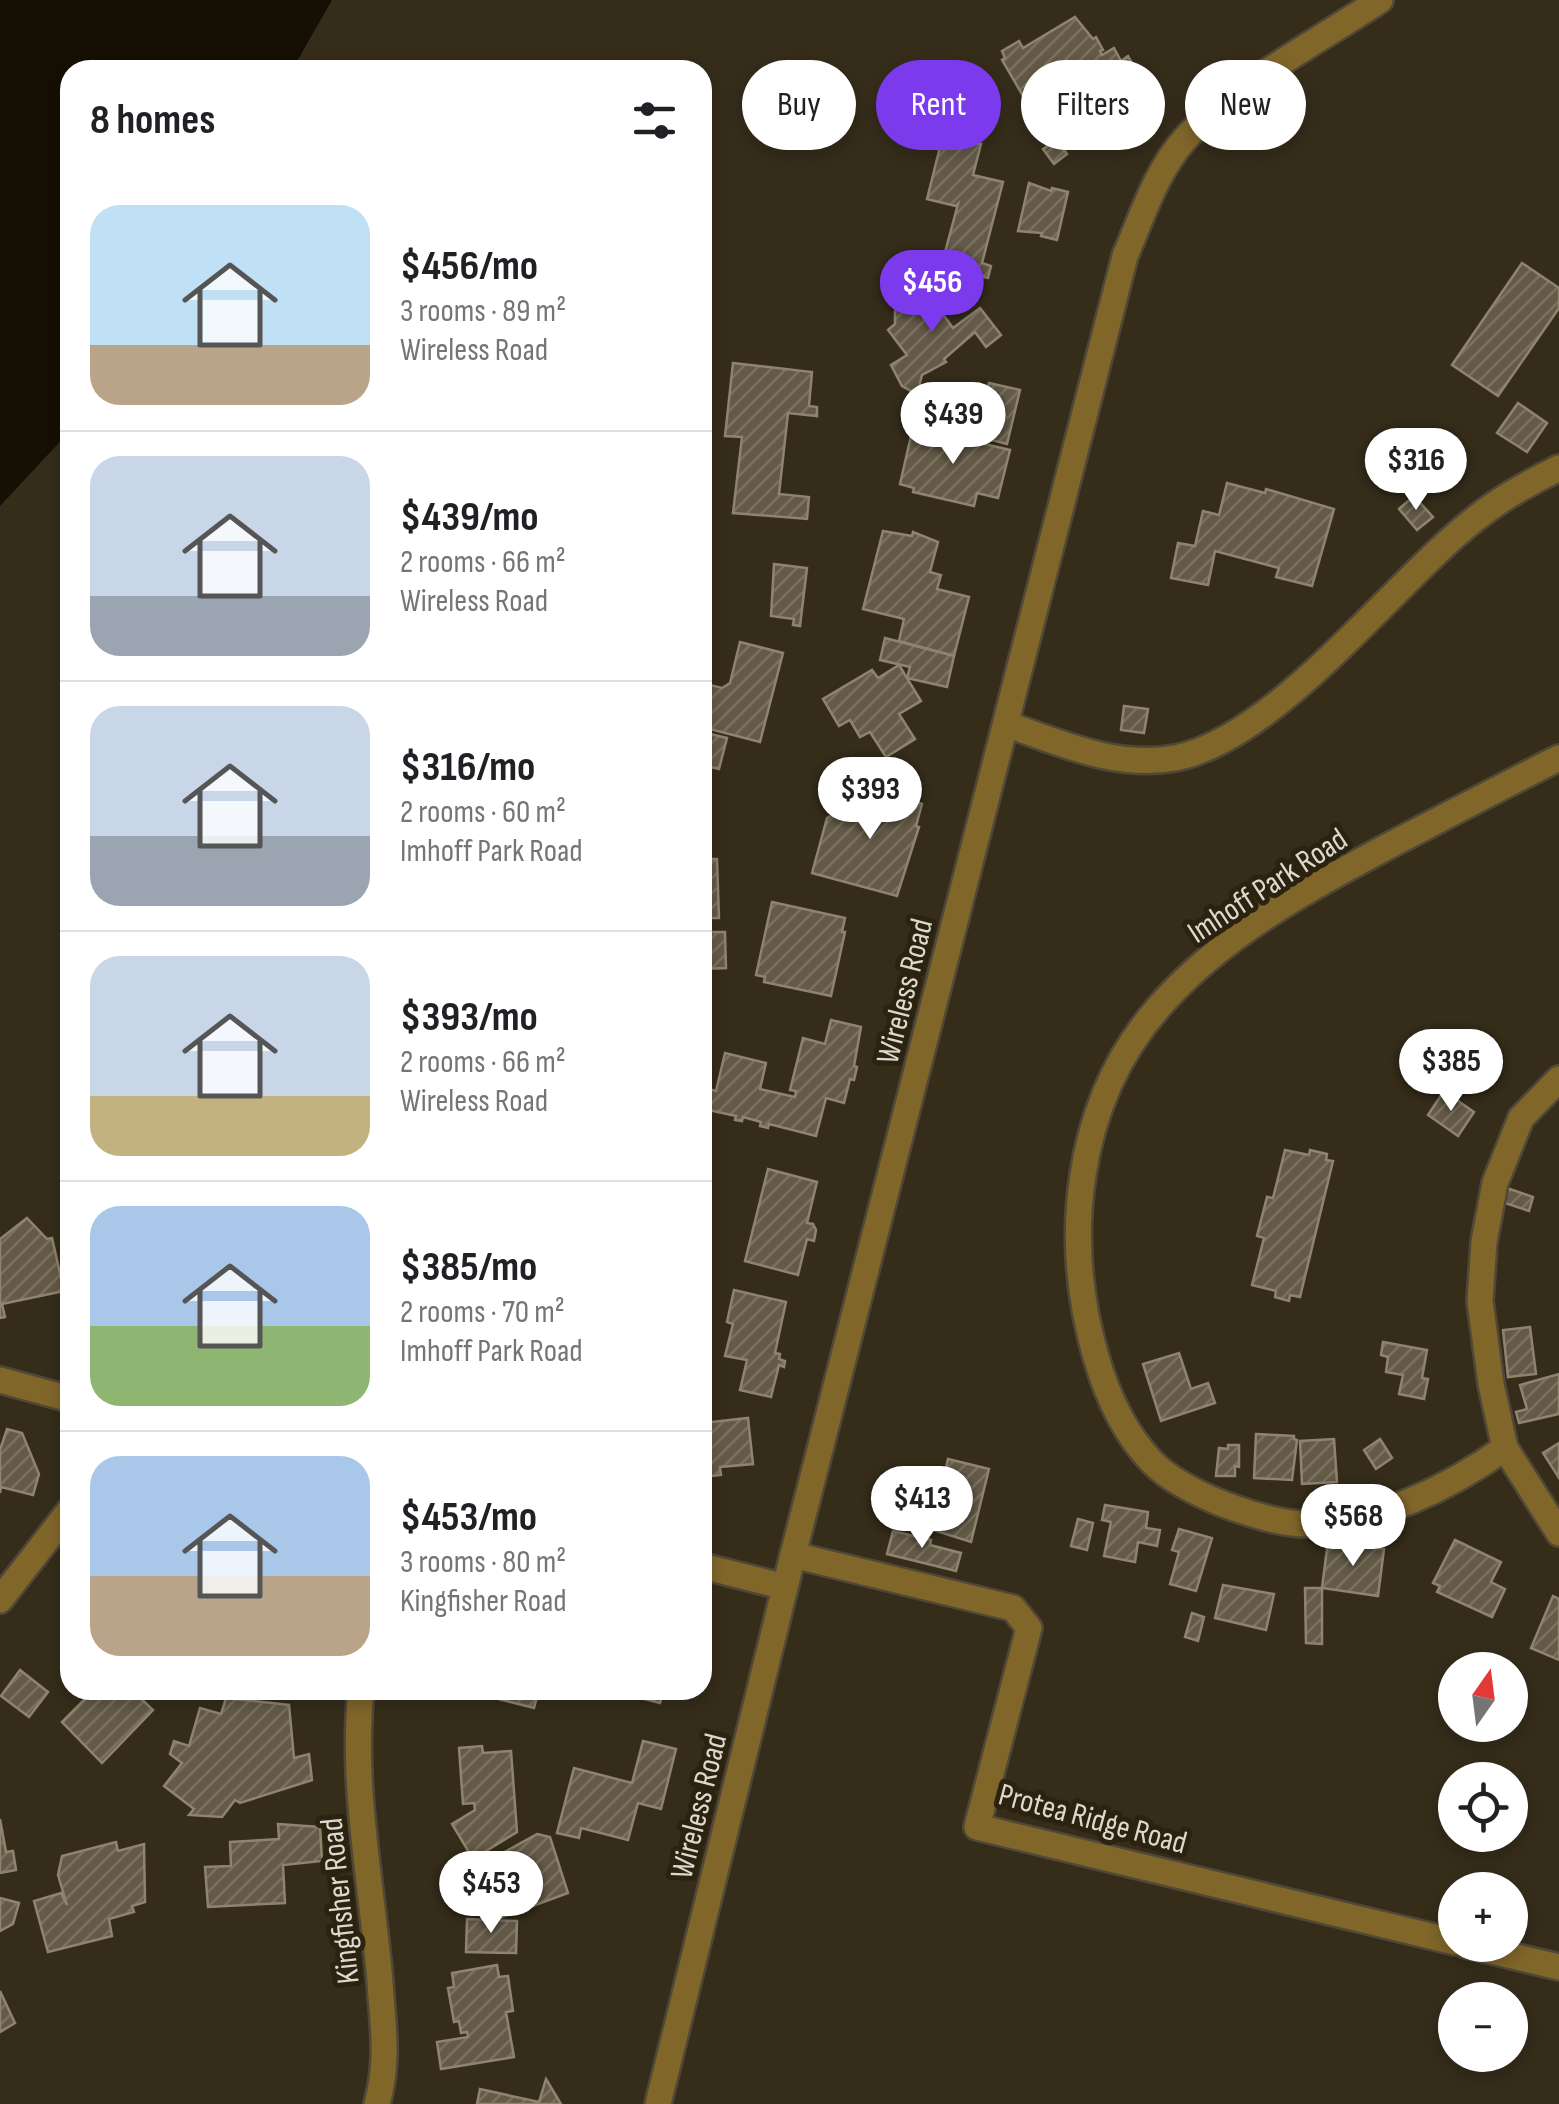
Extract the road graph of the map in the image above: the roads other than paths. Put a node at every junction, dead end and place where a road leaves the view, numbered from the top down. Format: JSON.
{"nodes":[{"id":1,"x":1380,"y":0,"type":"edge"},
{"id":2,"x":1559,"y":468,"type":"edge"},
{"id":3,"x":1006,"y":724,"type":"junction"},
{"id":4,"x":1559,"y":758,"type":"edge"},
{"id":5,"x":1559,"y":1079,"type":"edge"},
{"id":6,"x":0,"y":1380,"type":"edge"},
{"id":7,"x":60,"y":1396,"type":"edge"},
{"id":8,"x":1505,"y":1448,"type":"junction"},
{"id":9,"x":60,"y":1523,"type":"edge"},
{"id":10,"x":1559,"y":1533,"type":"edge"},
{"id":11,"x":793,"y":1555,"type":"junction"},
{"id":12,"x":712,"y":1569,"type":"edge"},
{"id":13,"x":785,"y":1588,"type":"junction"},
{"id":14,"x":0,"y":1600,"type":"edge"},
{"id":15,"x":360,"y":1700,"type":"edge"},
{"id":16,"x":1438,"y":1938,"type":"edge"},
{"id":17,"x":1528,"y":1960,"type":"edge"},
{"id":18,"x":1559,"y":1968,"type":"edge"},
{"id":19,"x":378,"y":2104,"type":"edge"},
{"id":20,"x":658,"y":2104,"type":"edge"}],
"edges":[{"from":1,"to":3,"type":"street","name":"Wireless Road"},
{"from":2,"to":3,"type":"street"},
{"from":3,"to":11,"type":"street","name":"Wireless Road"},
{"from":4,"to":8,"type":"street","name":"Imhoff Park Road"},
{"from":5,"to":8,"type":"street"},
{"from":6,"to":7,"type":"street"},
{"from":8,"to":10,"type":"street"},
{"from":9,"to":14,"type":"street"},
{"from":11,"to":13,"type":"street","name":"Wireless Road"},
{"from":11,"to":16,"type":"street","name":"Protea Ridge Road"},
{"from":12,"to":13,"type":"street"},
{"from":13,"to":20,"type":"street","name":"Wireless Road"},
{"from":15,"to":19,"type":"street","name":"Kingfisher Road"},
{"from":17,"to":18,"type":"street"}]}
